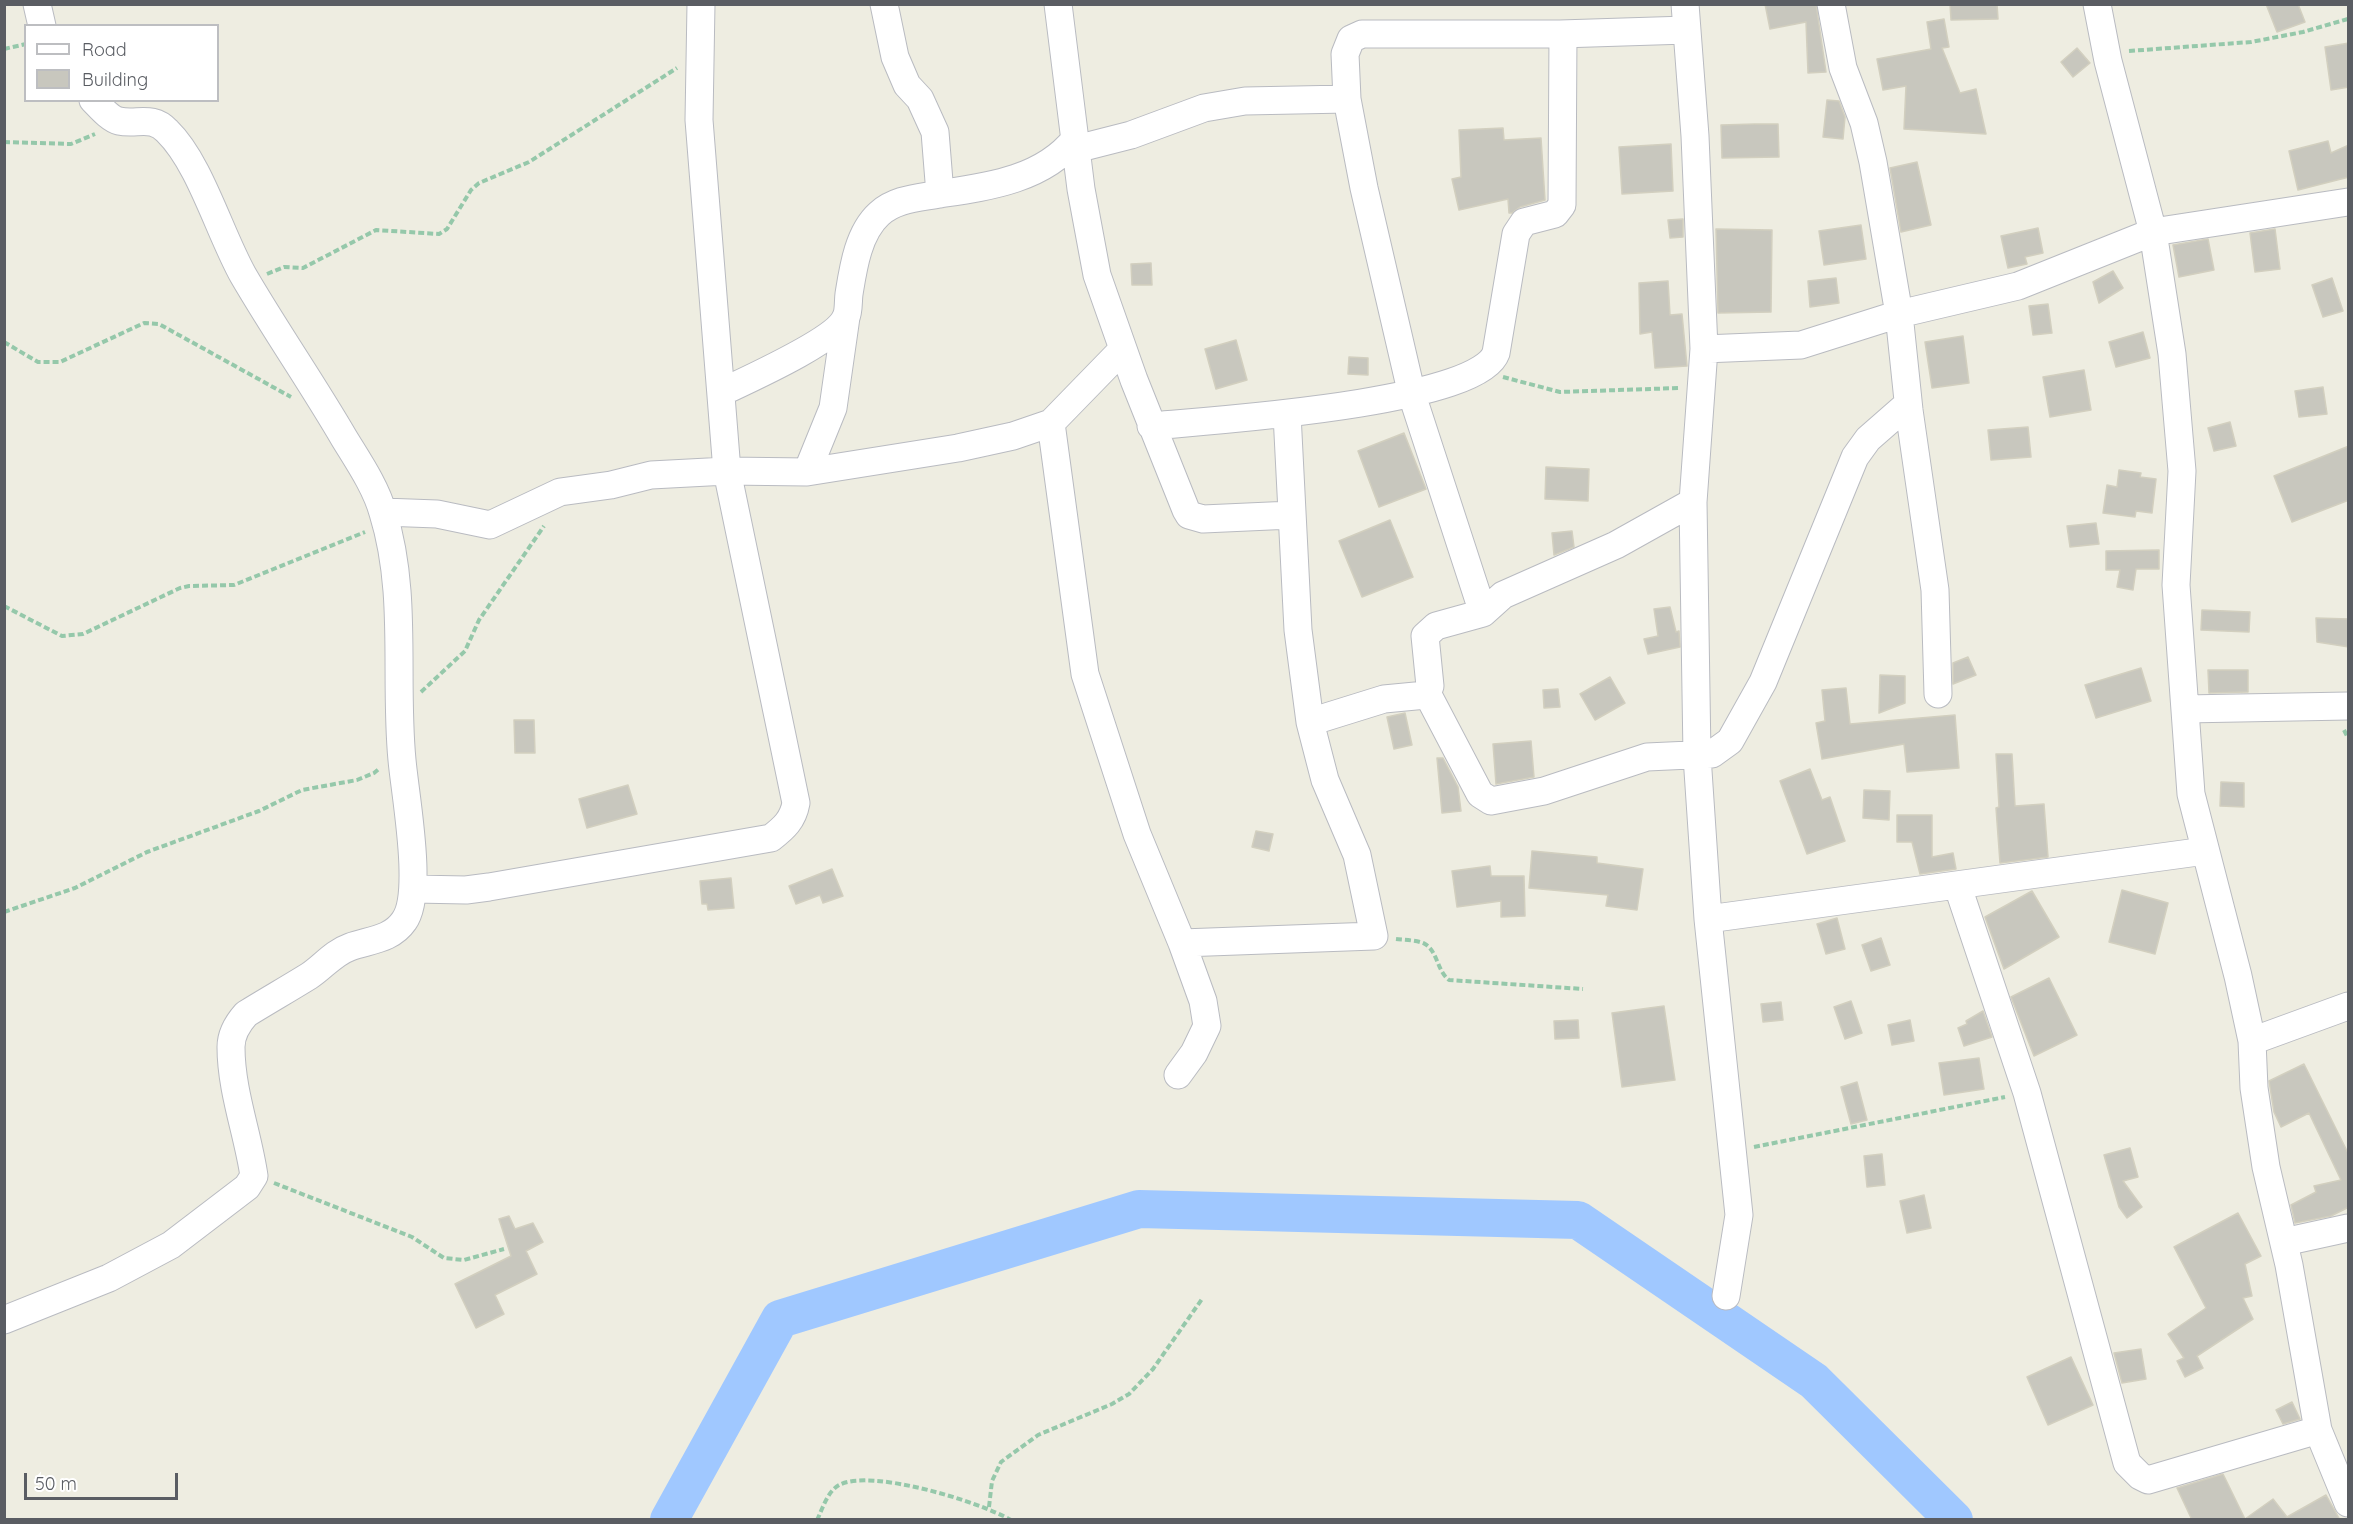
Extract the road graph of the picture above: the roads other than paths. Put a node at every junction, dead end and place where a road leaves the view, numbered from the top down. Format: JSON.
{"nodes":[{"id":1,"x":37,"y":4,"type":"edge"},
{"id":2,"x":701,"y":4,"type":"edge"},
{"id":3,"x":884,"y":4,"type":"edge"},
{"id":4,"x":1058,"y":4,"type":"edge"},
{"id":5,"x":1831,"y":4,"type":"edge"},
{"id":6,"x":2097,"y":4,"type":"edge"},
{"id":7,"x":1686,"y":17,"type":"edge"},
{"id":8,"x":42,"y":24,"type":"edge"},
{"id":9,"x":1563,"y":34,"type":"junction"},
{"id":10,"x":1347,"y":99,"type":"junction"},
{"id":11,"x":96,"y":102,"type":"edge"},
{"id":12,"x":1075,"y":144,"type":"junction"},
{"id":13,"x":940,"y":194,"type":"junction"},
{"id":14,"x":2349,"y":202,"type":"edge"},
{"id":15,"x":2153,"y":232,"type":"junction"},
{"id":16,"x":1899,"y":314,"type":"junction"},
{"id":17,"x":846,"y":318,"type":"junction"},
{"id":18,"x":1123,"y":349,"type":"junction"},
{"id":19,"x":1704,"y":350,"type":"junction"},
{"id":20,"x":722,"y":392,"type":"junction"},
{"id":21,"x":1413,"y":395,"type":"junction"},
{"id":22,"x":1908,"y":404,"type":"junction"},
{"id":23,"x":1287,"y":414,"type":"junction"},
{"id":24,"x":1051,"y":423,"type":"junction"},
{"id":25,"x":1151,"y":426,"type":"junction"},
{"id":26,"x":727,"y":471,"type":"junction"},
{"id":27,"x":807,"y":472,"type":"junction"},
{"id":28,"x":1693,"y":502,"type":"junction"},
{"id":29,"x":1292,"y":515,"type":"junction"},
{"id":30,"x":384,"y":518,"type":"junction"},
{"id":31,"x":1483,"y":613,"type":"junction"},
{"id":32,"x":1427,"y":693,"type":"junction"},
{"id":33,"x":1938,"y":694,"type":"dead end"},
{"id":34,"x":2349,"y":706,"type":"edge"},
{"id":35,"x":2185,"y":710,"type":"junction"},
{"id":36,"x":1310,"y":722,"type":"junction"},
{"id":37,"x":1697,"y":756,"type":"junction"},
{"id":38,"x":2205,"y":851,"type":"junction"},
{"id":39,"x":1958,"y":887,"type":"junction"},
{"id":40,"x":414,"y":889,"type":"junction"},
{"id":41,"x":1708,"y":919,"type":"junction"},
{"id":42,"x":1182,"y":943,"type":"junction"},
{"id":43,"x":2349,"y":1006,"type":"edge"},
{"id":44,"x":2252,"y":1041,"type":"junction"},
{"id":45,"x":1178,"y":1075,"type":"dead end"},
{"id":46,"x":2349,"y":1228,"type":"edge"},
{"id":47,"x":2284,"y":1242,"type":"junction"},
{"id":48,"x":1726,"y":1296,"type":"dead end"},
{"id":49,"x":4,"y":1320,"type":"edge"},
{"id":50,"x":2318,"y":1430,"type":"junction"},
{"id":51,"x":2349,"y":1503,"type":"edge"}],
"edges":[{"from":1,"to":8,"type":"street"},
{"from":2,"to":20,"type":"street"},
{"from":3,"to":13,"type":"street"},
{"from":4,"to":12,"type":"street"},
{"from":5,"to":16,"type":"street"},
{"from":6,"to":15,"type":"street"},
{"from":7,"to":9,"type":"street"},
{"from":7,"to":19,"type":"street"},
{"from":9,"to":10,"type":"street"},
{"from":9,"to":21,"type":"street"},
{"from":10,"to":12,"type":"street"},
{"from":10,"to":21,"type":"street"},
{"from":11,"to":30,"type":"street"},
{"from":12,"to":13,"type":"street"},
{"from":12,"to":18,"type":"street"},
{"from":13,"to":17,"type":"street"},
{"from":14,"to":15,"type":"street"},
{"from":15,"to":16,"type":"street"},
{"from":15,"to":35,"type":"street"},
{"from":16,"to":19,"type":"street"},
{"from":16,"to":22,"type":"street"},
{"from":17,"to":20,"type":"street"},
{"from":17,"to":27,"type":"street"},
{"from":18,"to":24,"type":"street"},
{"from":18,"to":25,"type":"street"},
{"from":19,"to":28,"type":"street"},
{"from":20,"to":26,"type":"street"},
{"from":21,"to":23,"type":"street"},
{"from":21,"to":31,"type":"street"},
{"from":22,"to":33,"type":"street"},
{"from":22,"to":37,"type":"street"},
{"from":23,"to":25,"type":"street"},
{"from":23,"to":29,"type":"street"},
{"from":24,"to":27,"type":"street"},
{"from":24,"to":42,"type":"street"},
{"from":25,"to":29,"type":"street"},
{"from":26,"to":27,"type":"street"},
{"from":26,"to":30,"type":"street"},
{"from":26,"to":40,"type":"street"},
{"from":28,"to":31,"type":"street"},
{"from":28,"to":37,"type":"street"},
{"from":29,"to":36,"type":"street"},
{"from":30,"to":40,"type":"street"},
{"from":31,"to":32,"type":"street"},
{"from":32,"to":36,"type":"street"},
{"from":32,"to":37,"type":"street"},
{"from":34,"to":35,"type":"street"},
{"from":35,"to":38,"type":"street"},
{"from":36,"to":42,"type":"street"},
{"from":37,"to":41,"type":"street"},
{"from":38,"to":39,"type":"street"},
{"from":38,"to":44,"type":"street"},
{"from":39,"to":41,"type":"street"},
{"from":39,"to":50,"type":"street"},
{"from":40,"to":49,"type":"street"},
{"from":41,"to":48,"type":"street"},
{"from":42,"to":45,"type":"street"},
{"from":43,"to":44,"type":"street"},
{"from":44,"to":47,"type":"street"},
{"from":46,"to":47,"type":"street"},
{"from":47,"to":50,"type":"street"},
{"from":50,"to":51,"type":"street"}]}
